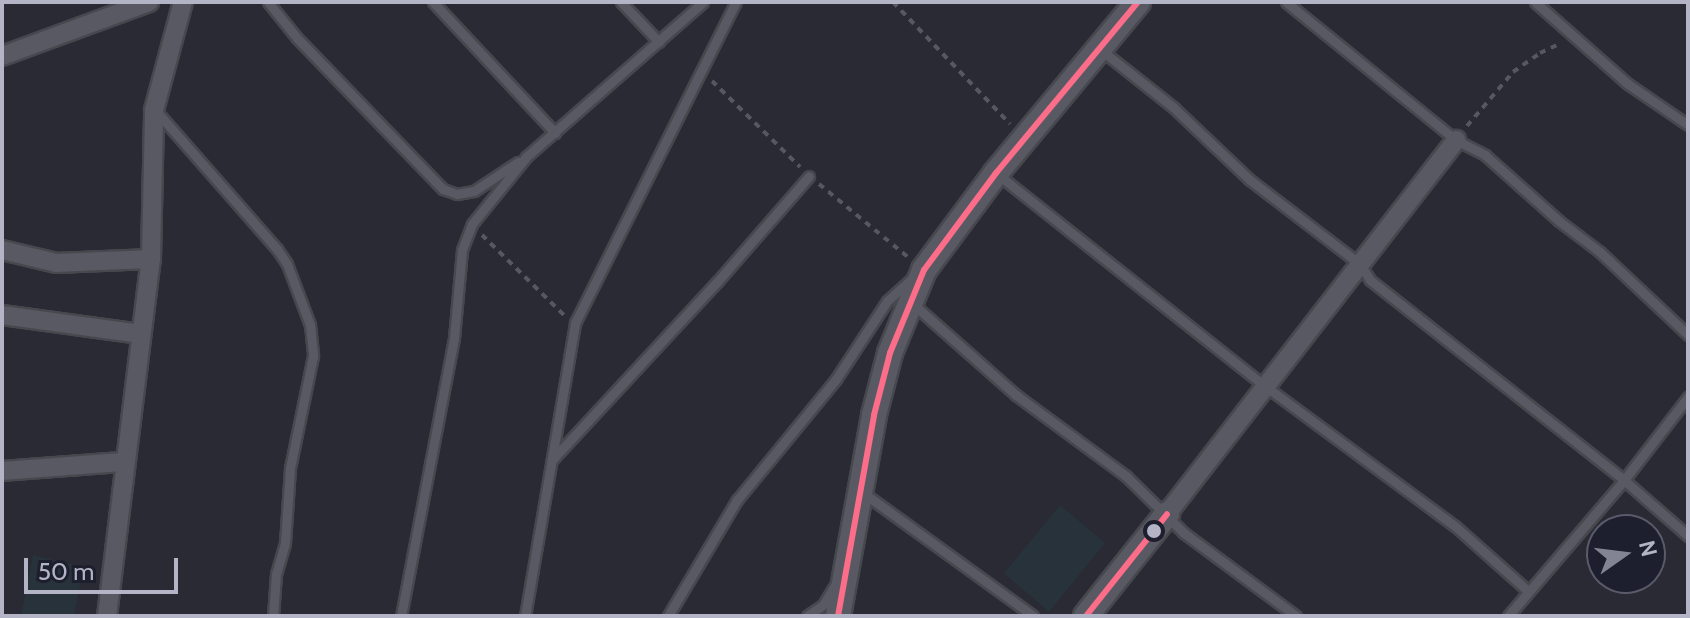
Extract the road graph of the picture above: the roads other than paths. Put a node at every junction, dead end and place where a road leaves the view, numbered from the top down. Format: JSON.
{"nodes":[{"id":1,"x":149,"y":2,"type":"edge"},
{"id":2,"x":183,"y":2,"type":"edge"},
{"id":3,"x":268,"y":2,"type":"edge"},
{"id":4,"x":433,"y":2,"type":"edge"},
{"id":5,"x":621,"y":2,"type":"edge"},
{"id":6,"x":703,"y":2,"type":"edge"},
{"id":7,"x":736,"y":2,"type":"edge"},
{"id":8,"x":1138,"y":2,"type":"edge"},
{"id":9,"x":1286,"y":2,"type":"edge"},
{"id":10,"x":1535,"y":2,"type":"edge"},
{"id":11,"x":659,"y":42,"type":"junction"},
{"id":12,"x":1101,"y":50,"type":"junction"},
{"id":13,"x":2,"y":56,"type":"edge"},
{"id":14,"x":154,"y":110,"type":"junction"},
{"id":15,"x":1688,"y":125,"type":"edge"},
{"id":16,"x":555,"y":133,"type":"junction"},
{"id":17,"x":1456,"y":140,"type":"junction"},
{"id":18,"x":526,"y":157,"type":"junction"},
{"id":19,"x":996,"y":173,"type":"junction"},
{"id":20,"x":809,"y":176,"type":"dead end"},
{"id":21,"x":2,"y":250,"type":"edge"},
{"id":22,"x":151,"y":259,"type":"junction"},
{"id":23,"x":1360,"y":264,"type":"junction"},
{"id":24,"x":924,"y":270,"type":"junction"},
{"id":25,"x":910,"y":300,"type":"junction"},
{"id":26,"x":2,"y":315,"type":"edge"},
{"id":27,"x":141,"y":334,"type":"junction"},
{"id":28,"x":1688,"y":335,"type":"edge"},
{"id":29,"x":1265,"y":386,"type":"junction"},
{"id":30,"x":1688,"y":397,"type":"edge"},
{"id":31,"x":552,"y":460,"type":"junction"},
{"id":32,"x":123,"y":462,"type":"junction"},
{"id":33,"x":2,"y":471,"type":"edge"},
{"id":34,"x":1624,"y":480,"type":"junction"},
{"id":35,"x":862,"y":492,"type":"junction"},
{"id":36,"x":1167,"y":514,"type":"junction"},
{"id":37,"x":1688,"y":536,"type":"edge"},
{"id":38,"x":848,"y":563,"type":"junction"},
{"id":39,"x":1528,"y":591,"type":"junction"},
{"id":40,"x":107,"y":616,"type":"edge"},
{"id":41,"x":273,"y":616,"type":"edge"},
{"id":42,"x":401,"y":616,"type":"edge"},
{"id":43,"x":525,"y":616,"type":"edge"},
{"id":44,"x":668,"y":616,"type":"edge"},
{"id":45,"x":807,"y":616,"type":"edge"},
{"id":46,"x":838,"y":616,"type":"edge"},
{"id":47,"x":1033,"y":616,"type":"edge"},
{"id":48,"x":1086,"y":616,"type":"edge"},
{"id":49,"x":1296,"y":616,"type":"edge"},
{"id":50,"x":1508,"y":616,"type":"edge"}],
"edges":[{"from":1,"to":13,"type":"street"},
{"from":2,"to":14,"type":"street"},
{"from":3,"to":18,"type":"lane"},
{"from":4,"to":16,"type":"lane"},
{"from":5,"to":11,"type":"lane"},
{"from":6,"to":11,"type":"lane"},
{"from":7,"to":31,"type":"lane"},
{"from":8,"to":12,"type":"street"},
{"from":9,"to":17,"type":"lane"},
{"from":10,"to":15,"type":"lane"},
{"from":11,"to":16,"type":"lane"},
{"from":12,"to":19,"type":"street"},
{"from":12,"to":23,"type":"lane"},
{"from":14,"to":22,"type":"street"},
{"from":14,"to":41,"type":"lane"},
{"from":16,"to":18,"type":"lane"},
{"from":17,"to":23,"type":"street"},
{"from":17,"to":28,"type":"lane"},
{"from":18,"to":42,"type":"lane"},
{"from":19,"to":24,"type":"street"},
{"from":19,"to":29,"type":"lane"},
{"from":20,"to":31,"type":"lane"},
{"from":21,"to":22,"type":"street"},
{"from":22,"to":27,"type":"street"},
{"from":23,"to":29,"type":"street"},
{"from":23,"to":34,"type":"lane"},
{"from":24,"to":25,"type":"street"},
{"from":24,"to":44,"type":"lane"},
{"from":25,"to":35,"type":"street"},
{"from":25,"to":36,"type":"lane"},
{"from":26,"to":27,"type":"street"},
{"from":27,"to":32,"type":"street"},
{"from":29,"to":36,"type":"street"},
{"from":29,"to":39,"type":"lane"},
{"from":30,"to":34,"type":"lane"},
{"from":31,"to":43,"type":"lane"},
{"from":32,"to":33,"type":"street"},
{"from":32,"to":40,"type":"street"},
{"from":34,"to":37,"type":"lane"},
{"from":34,"to":39,"type":"lane"},
{"from":35,"to":38,"type":"street"},
{"from":35,"to":47,"type":"lane"},
{"from":36,"to":48,"type":"street"},
{"from":36,"to":49,"type":"lane"},
{"from":38,"to":45,"type":"lane"},
{"from":38,"to":46,"type":"street"},
{"from":39,"to":50,"type":"lane"}]}
